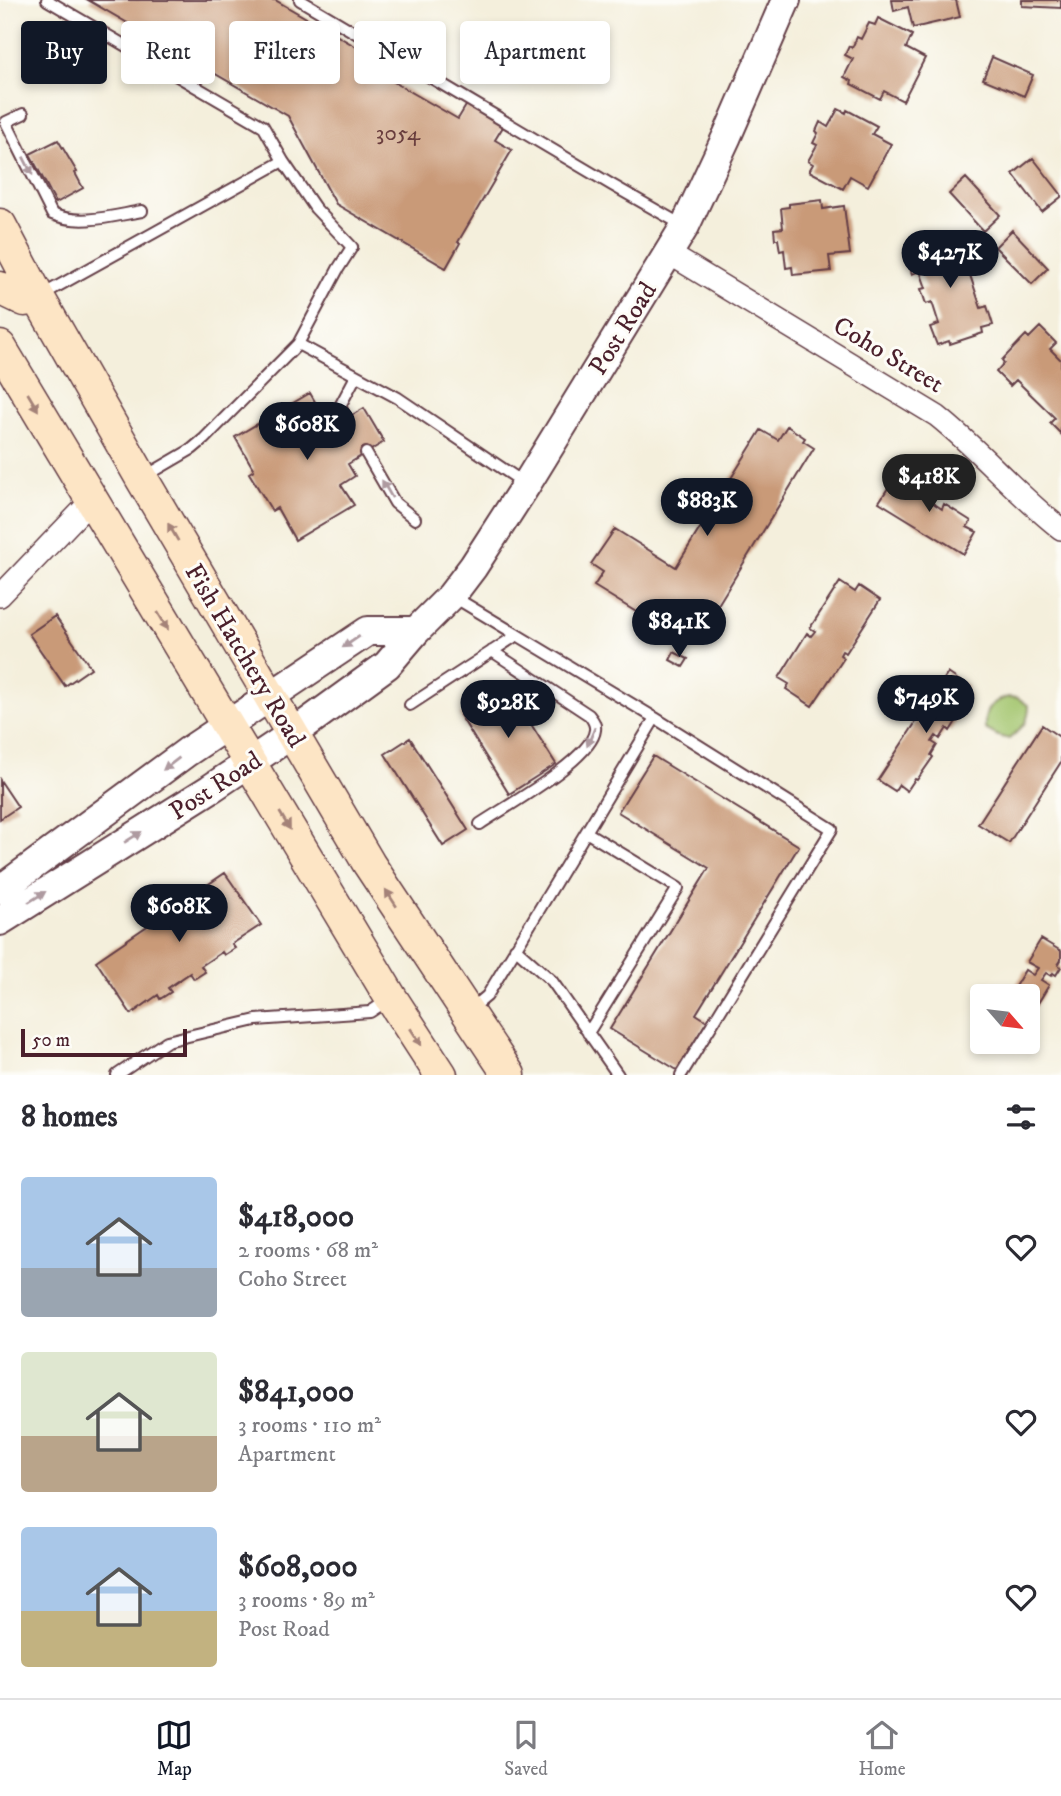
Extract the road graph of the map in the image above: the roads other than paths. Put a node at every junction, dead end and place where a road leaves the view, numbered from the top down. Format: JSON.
{"nodes":[{"id":1,"x":47,"y":0,"type":"edge"},
{"id":2,"x":300,"y":0,"type":"edge"},
{"id":3,"x":786,"y":0,"type":"edge"},
{"id":4,"x":23,"y":114,"type":"dead end"},
{"id":5,"x":283,"y":161,"type":"junction"},
{"id":6,"x":142,"y":211,"type":"dead end"},
{"id":7,"x":0,"y":225,"type":"edge"},
{"id":8,"x":685,"y":226,"type":"junction"},
{"id":9,"x":668,"y":253,"type":"junction"},
{"id":10,"x":0,"y":288,"type":"edge"},
{"id":11,"x":38,"y":297,"type":"junction"},
{"id":12,"x":298,"y":344,"type":"junction"},
{"id":13,"x":0,"y":347,"type":"edge"},
{"id":14,"x":356,"y":376,"type":"junction"},
{"id":15,"x":346,"y":418,"type":"dead end"},
{"id":16,"x":366,"y":453,"type":"dead end"},
{"id":17,"x":142,"y":479,"type":"junction"},
{"id":18,"x":526,"y":485,"type":"junction"},
{"id":19,"x":91,"y":501,"type":"junction"},
{"id":20,"x":415,"y":519,"type":"dead end"},
{"id":21,"x":1061,"y":529,"type":"edge"},
{"id":22,"x":0,"y":596,"type":"edge"},
{"id":23,"x":451,"y":596,"type":"junction"},
{"id":24,"x":416,"y":631,"type":"junction"},
{"id":25,"x":517,"y":635,"type":"junction"},
{"id":26,"x":492,"y":651,"type":"junction"},
{"id":27,"x":270,"y":697,"type":"junction"},
{"id":28,"x":410,"y":705,"type":"dead end"},
{"id":29,"x":655,"y":718,"type":"junction"},
{"id":30,"x":228,"y":725,"type":"junction"},
{"id":31,"x":292,"y":734,"type":"junction"},
{"id":32,"x":250,"y":762,"type":"junction"},
{"id":33,"x":480,"y":824,"type":"dead end"},
{"id":34,"x":586,"y":832,"type":"junction"},
{"id":35,"x":0,"y":890,"type":"edge"},
{"id":36,"x":0,"y":921,"type":"edge"},
{"id":37,"x":515,"y":948,"type":"junction"},
{"id":38,"x":391,"y":998,"type":"junction"},
{"id":39,"x":467,"y":1013,"type":"junction"},
{"id":40,"x":588,"y":1033,"type":"junction"},
{"id":41,"x":117,"y":1075,"type":"edge"},
{"id":42,"x":441,"y":1075,"type":"edge"},
{"id":43,"x":509,"y":1075,"type":"edge"},
{"id":44,"x":618,"y":1075,"type":"edge"},
{"id":45,"x":681,"y":1075,"type":"edge"}],
"edges":[{"from":1,"to":5,"type":"lane"},
{"from":2,"to":8,"type":"lane"},
{"from":3,"to":8,"type":"street","name":"Post Road"},
{"from":4,"to":6,"type":"lane","one_way":true},
{"from":5,"to":11,"type":"lane"},
{"from":5,"to":12,"type":"lane"},
{"from":7,"to":11,"type":"main road","name":"Fish Hatchery Road"},
{"from":8,"to":9,"type":"street","name":"Post Road"},
{"from":9,"to":18,"type":"street","name":"Post Road"},
{"from":9,"to":21,"type":"street","name":"Coho Street"},
{"from":10,"to":11,"type":"main road"},
{"from":11,"to":17,"type":"main road","name":"Fish Hatchery Road"},
{"from":12,"to":14,"type":"lane"},
{"from":12,"to":17,"type":"lane"},
{"from":13,"to":19,"type":"main road","name":"Fish Hatchery Road","one_way":true},
{"from":14,"to":15,"type":"lane"},
{"from":14,"to":18,"type":"lane"},
{"from":20,"to":16,"type":"lane","one_way":true},
{"from":27,"to":17,"type":"main road","name":"Fish Hatchery Road","one_way":true},
{"from":18,"to":23,"type":"street","name":"Post Road"},
{"from":19,"to":22,"type":"street"},
{"from":19,"to":30,"type":"main road","name":"Fish Hatchery Road","one_way":true},
{"from":23,"to":24,"type":"street","name":"Post Road"},
{"from":23,"to":25,"type":"lane"},
{"from":24,"to":27,"type":"street","name":"Post Road","one_way":true},
{"from":24,"to":31,"type":"street","name":"Post Road"},
{"from":25,"to":26,"type":"lane"},
{"from":25,"to":29,"type":"lane"},
{"from":26,"to":28,"type":"lane"},
{"from":26,"to":33,"type":"lane","one_way":true},
{"from":27,"to":30,"type":"street","name":"Post Road"},
{"from":27,"to":31,"type":"main road","name":"Fish Hatchery Road"},
{"from":29,"to":34,"type":"lane"},
{"from":29,"to":45,"type":"lane"},
{"from":30,"to":32,"type":"main road","name":"Fish Hatchery Road"},
{"from":30,"to":35,"type":"street","name":"Post Road","one_way":true},
{"from":31,"to":32,"type":"street","name":"Post Road"},
{"from":39,"to":31,"type":"main road","name":"Fish Hatchery Road","one_way":true},
{"from":36,"to":32,"type":"street","name":"Post Road","one_way":true},
{"from":32,"to":38,"type":"main road","name":"Fish Hatchery Road","one_way":true},
{"from":34,"to":37,"type":"lane"},
{"from":34,"to":40,"type":"lane"},
{"from":37,"to":39,"type":"lane"},
{"from":37,"to":40,"type":"lane"},
{"from":38,"to":41,"type":"lane"},
{"from":38,"to":42,"type":"main road","name":"Fish Hatchery Road","one_way":true},
{"from":39,"to":43,"type":"main road","name":"Fish Hatchery Road"},
{"from":40,"to":44,"type":"lane"}]}
